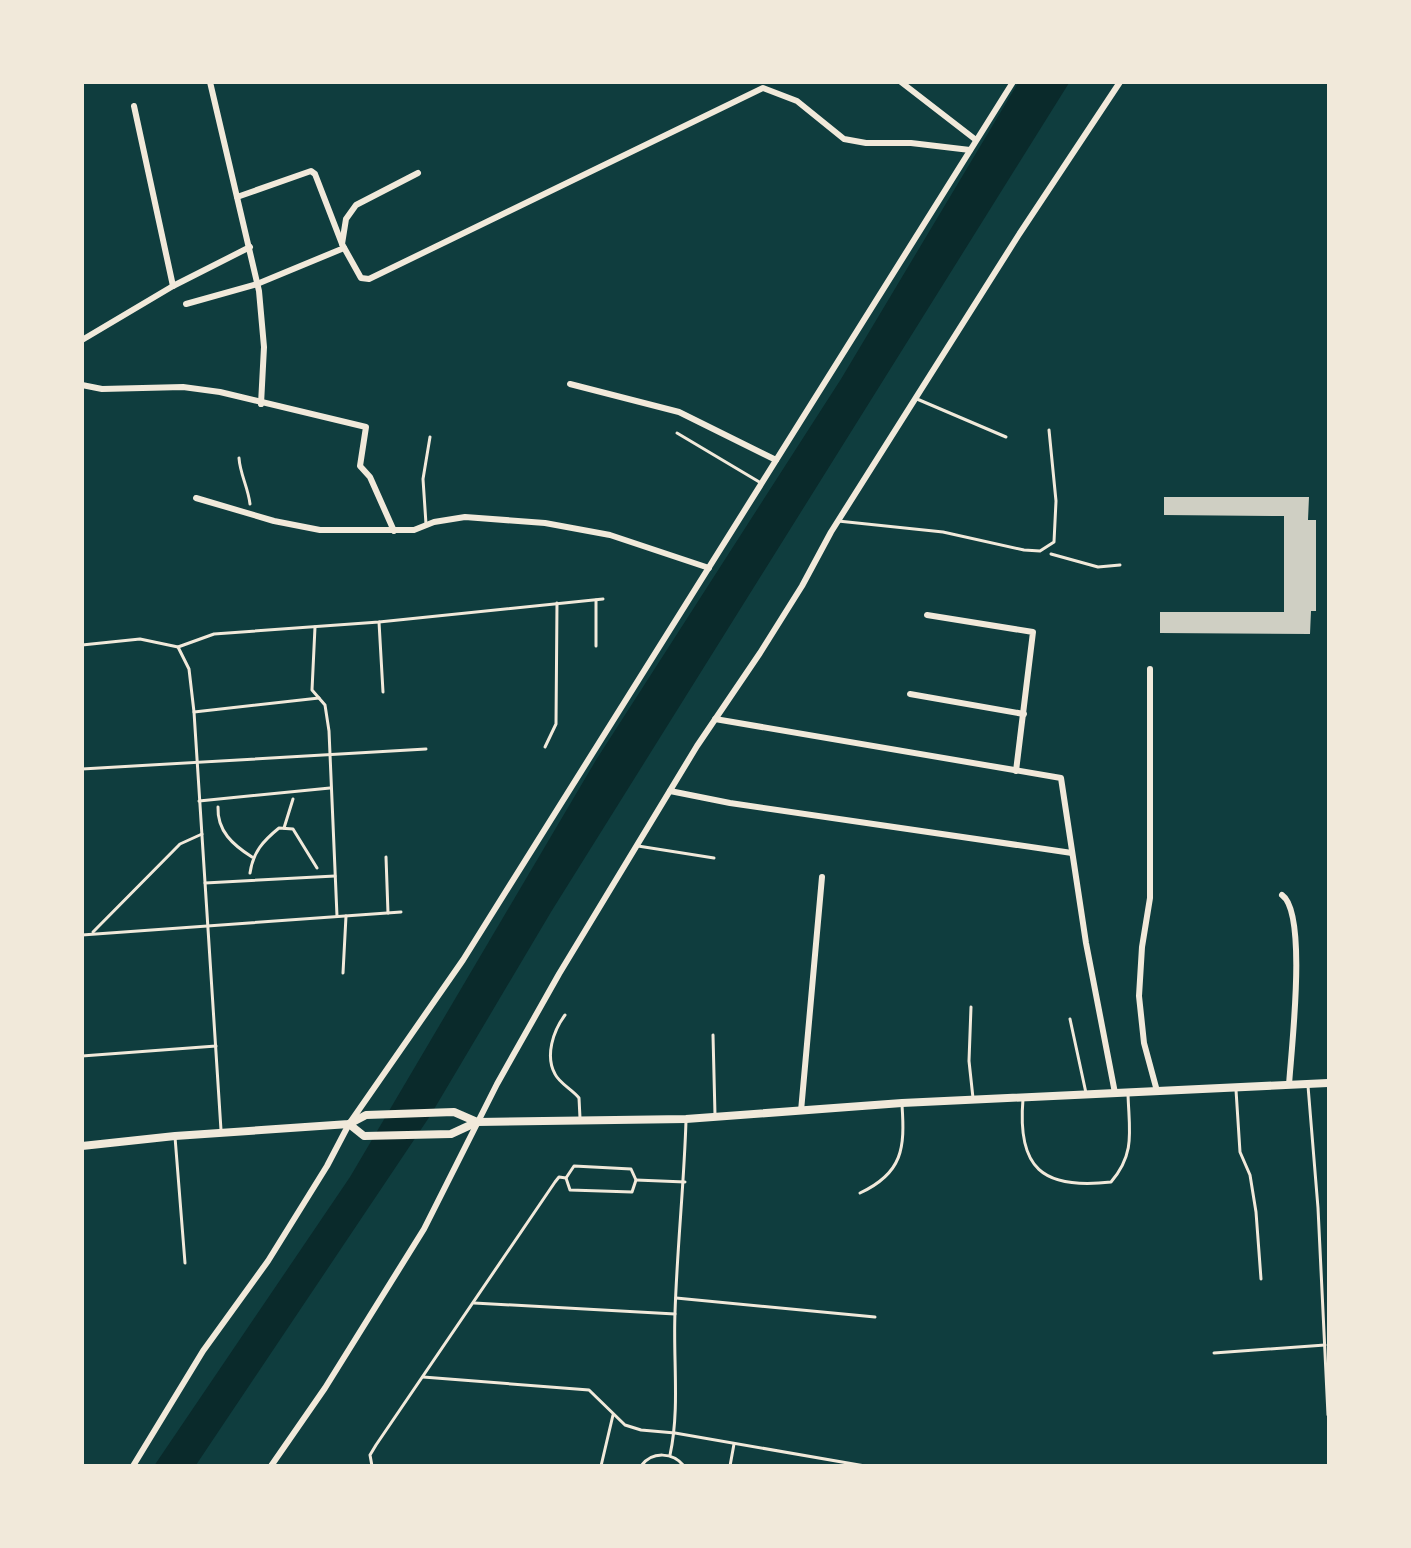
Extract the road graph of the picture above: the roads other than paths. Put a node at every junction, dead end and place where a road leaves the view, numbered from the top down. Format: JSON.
{"nodes":[{"id":1,"x":210,"y":82,"type":"edge"},
{"id":2,"x":901,"y":82,"type":"edge"},
{"id":3,"x":1013,"y":82,"type":"edge"},
{"id":4,"x":1120,"y":82,"type":"edge"},
{"id":5,"x":134,"y":106,"type":"dead end"},
{"id":6,"x":976,"y":140,"type":"junction"},
{"id":7,"x":970,"y":150,"type":"junction"},
{"id":8,"x":418,"y":172,"type":"dead end"},
{"id":9,"x":237,"y":197,"type":"junction"},
{"id":10,"x":343,"y":246,"type":"junction"},
{"id":11,"x":250,"y":247,"type":"junction"},
{"id":12,"x":257,"y":284,"type":"junction"},
{"id":13,"x":174,"y":286,"type":"junction"},
{"id":14,"x":186,"y":304,"type":"dead end"},
{"id":15,"x":82,"y":340,"type":"edge"},
{"id":16,"x":570,"y":384,"type":"dead end"},
{"id":17,"x":82,"y":385,"type":"edge"},
{"id":18,"x":915,"y":398,"type":"junction"},
{"id":19,"x":261,"y":404,"type":"junction"},
{"id":20,"x":1049,"y":430,"type":"dead end"},
{"id":21,"x":677,"y":434,"type":"dead end"},
{"id":22,"x":430,"y":437,"type":"dead end"},
{"id":23,"x":1006,"y":438,"type":"dead end"},
{"id":24,"x":776,"y":460,"type":"junction"},
{"id":25,"x":761,"y":483,"type":"junction"},
{"id":26,"x":196,"y":498,"type":"dead end"},
{"id":27,"x":838,"y":520,"type":"junction"},
{"id":28,"x":426,"y":525,"type":"junction"},
{"id":29,"x":394,"y":531,"type":"junction"},
{"id":30,"x":709,"y":568,"type":"junction"},
{"id":31,"x":596,"y":599,"type":"junction"},
{"id":32,"x":603,"y":599,"type":"dead end"},
{"id":33,"x":557,"y":603,"type":"junction"},
{"id":34,"x":927,"y":615,"type":"dead end"},
{"id":35,"x":379,"y":622,"type":"junction"},
{"id":36,"x":315,"y":627,"type":"junction"},
{"id":37,"x":82,"y":645,"type":"edge"},
{"id":38,"x":596,"y":646,"type":"dead end"},
{"id":39,"x":178,"y":647,"type":"junction"},
{"id":40,"x":1150,"y":669,"type":"dead end"},
{"id":41,"x":383,"y":692,"type":"dead end"},
{"id":42,"x":910,"y":694,"type":"dead end"},
{"id":43,"x":319,"y":698,"type":"junction"},
{"id":44,"x":194,"y":712,"type":"junction"},
{"id":45,"x":1023,"y":714,"type":"junction"},
{"id":46,"x":715,"y":719,"type":"junction"},
{"id":47,"x":545,"y":747,"type":"dead end"},
{"id":48,"x":426,"y":749,"type":"dead end"},
{"id":49,"x":328,"y":756,"type":"junction"},
{"id":50,"x":197,"y":763,"type":"junction"},
{"id":51,"x":82,"y":769,"type":"edge"},
{"id":52,"x":1016,"y":771,"type":"junction"},
{"id":53,"x":330,"y":788,"type":"junction"},
{"id":54,"x":670,"y":791,"type":"junction"},
{"id":55,"x":199,"y":801,"type":"junction"},
{"id":56,"x":202,"y":834,"type":"junction"},
{"id":57,"x":636,"y":846,"type":"junction"},
{"id":58,"x":1072,"y":853,"type":"junction"},
{"id":59,"x":386,"y":857,"type":"dead end"},
{"id":60,"x":714,"y":858,"type":"dead end"},
{"id":61,"x":335,"y":876,"type":"junction"},
{"id":62,"x":822,"y":877,"type":"dead end"},
{"id":63,"x":205,"y":883,"type":"junction"},
{"id":64,"x":1282,"y":895,"type":"dead end"},
{"id":65,"x":400,"y":912,"type":"dead end"},
{"id":66,"x":388,"y":913,"type":"junction"},
{"id":67,"x":346,"y":915,"type":"junction"},
{"id":68,"x":338,"y":916,"type":"junction"},
{"id":69,"x":207,"y":924,"type":"junction"},
{"id":70,"x":82,"y":934,"type":"edge"},
{"id":71,"x":92,"y":934,"type":"junction"},
{"id":72,"x":343,"y":974,"type":"dead end"},
{"id":73,"x":971,"y":1007,"type":"dead end"},
{"id":74,"x":564,"y":1015,"type":"dead end"},
{"id":75,"x":1070,"y":1019,"type":"dead end"},
{"id":76,"x":713,"y":1035,"type":"dead end"},
{"id":77,"x":216,"y":1046,"type":"junction"},
{"id":78,"x":82,"y":1056,"type":"edge"},
{"id":79,"x":1329,"y":1083,"type":"edge"},
{"id":80,"x":1307,"y":1084,"type":"junction"},
{"id":81,"x":1288,"y":1085,"type":"junction"},
{"id":82,"x":1236,"y":1088,"type":"junction"},
{"id":83,"x":1157,"y":1091,"type":"junction"},
{"id":84,"x":1128,"y":1092,"type":"junction"},
{"id":85,"x":1115,"y":1093,"type":"junction"},
{"id":86,"x":1086,"y":1094,"type":"junction"},
{"id":87,"x":1023,"y":1097,"type":"junction"},
{"id":88,"x":973,"y":1100,"type":"junction"},
{"id":89,"x":902,"y":1103,"type":"junction"},
{"id":90,"x":801,"y":1111,"type":"junction"},
{"id":91,"x":716,"y":1117,"type":"junction"},
{"id":92,"x":580,"y":1119,"type":"junction"},
{"id":93,"x":686,"y":1119,"type":"junction"},
{"id":94,"x":477,"y":1122,"type":"junction"},
{"id":95,"x":349,"y":1124,"type":"junction"},
{"id":96,"x":221,"y":1132,"type":"junction"},
{"id":97,"x":175,"y":1136,"type":"junction"},
{"id":98,"x":82,"y":1146,"type":"edge"},
{"id":99,"x":566,"y":1178,"type":"junction"},
{"id":100,"x":636,"y":1180,"type":"junction"},
{"id":101,"x":685,"y":1182,"type":"junction"},
{"id":102,"x":860,"y":1193,"type":"dead end"},
{"id":103,"x":185,"y":1263,"type":"dead end"},
{"id":104,"x":1261,"y":1279,"type":"dead end"},
{"id":105,"x":676,"y":1298,"type":"junction"},
{"id":106,"x":474,"y":1303,"type":"junction"},
{"id":107,"x":675,"y":1314,"type":"junction"},
{"id":108,"x":875,"y":1317,"type":"dead end"},
{"id":109,"x":1325,"y":1345,"type":"junction"},
{"id":110,"x":1214,"y":1353,"type":"dead end"},
{"id":111,"x":423,"y":1377,"type":"junction"},
{"id":112,"x":613,"y":1415,"type":"junction"},
{"id":113,"x":1329,"y":1415,"type":"edge"},
{"id":114,"x":675,"y":1433,"type":"junction"},
{"id":115,"x":734,"y":1444,"type":"junction"},
{"id":116,"x":670,"y":1455,"type":"junction"},
{"id":117,"x":133,"y":1466,"type":"edge"},
{"id":118,"x":271,"y":1466,"type":"edge"},
{"id":119,"x":372,"y":1466,"type":"edge"},
{"id":120,"x":601,"y":1466,"type":"edge"},
{"id":121,"x":641,"y":1466,"type":"edge"},
{"id":122,"x":684,"y":1466,"type":"edge"},
{"id":123,"x":730,"y":1466,"type":"edge"},
{"id":124,"x":866,"y":1466,"type":"edge"}],
"edges":[{"from":1,"to":9,"type":"street"},
{"from":2,"to":6,"type":"street"},
{"from":3,"to":6,"type":"street"},
{"from":4,"to":18,"type":"street"},
{"from":5,"to":13,"type":"street"},
{"from":6,"to":7,"type":"street"},
{"from":7,"to":10,"type":"street"},
{"from":7,"to":24,"type":"street"},
{"from":8,"to":10,"type":"street"},
{"from":9,"to":10,"type":"street"},
{"from":9,"to":11,"type":"street"},
{"from":10,"to":12,"type":"street"},
{"from":11,"to":12,"type":"street"},
{"from":11,"to":13,"type":"street"},
{"from":12,"to":14,"type":"street"},
{"from":12,"to":19,"type":"street"},
{"from":13,"to":15,"type":"street"},
{"from":16,"to":24,"type":"street"},
{"from":17,"to":19,"type":"street"},
{"from":18,"to":23,"type":"lane"},
{"from":18,"to":27,"type":"street"},
{"from":19,"to":29,"type":"street"},
{"from":20,"to":27,"type":"lane"},
{"from":21,"to":25,"type":"lane"},
{"from":22,"to":28,"type":"lane"},
{"from":24,"to":25,"type":"street"},
{"from":25,"to":30,"type":"street"},
{"from":26,"to":29,"type":"street"},
{"from":27,"to":46,"type":"street"},
{"from":28,"to":29,"type":"street"},
{"from":28,"to":30,"type":"street"},
{"from":30,"to":95,"type":"street"},
{"from":31,"to":32,"type":"lane"},
{"from":31,"to":33,"type":"lane"},
{"from":31,"to":38,"type":"lane"},
{"from":33,"to":35,"type":"lane"},
{"from":33,"to":47,"type":"lane"},
{"from":34,"to":45,"type":"street"},
{"from":35,"to":36,"type":"lane"},
{"from":35,"to":41,"type":"lane"},
{"from":36,"to":39,"type":"lane"},
{"from":36,"to":43,"type":"lane"},
{"from":37,"to":39,"type":"lane"},
{"from":39,"to":44,"type":"lane"},
{"from":40,"to":83,"type":"street"},
{"from":42,"to":45,"type":"street"},
{"from":43,"to":44,"type":"lane"},
{"from":43,"to":49,"type":"lane"},
{"from":44,"to":50,"type":"lane"},
{"from":45,"to":52,"type":"street"},
{"from":46,"to":52,"type":"street"},
{"from":46,"to":54,"type":"street"},
{"from":48,"to":49,"type":"lane"},
{"from":49,"to":50,"type":"lane"},
{"from":49,"to":53,"type":"lane"},
{"from":50,"to":51,"type":"lane"},
{"from":50,"to":55,"type":"lane"},
{"from":52,"to":58,"type":"street"},
{"from":53,"to":55,"type":"lane"},
{"from":53,"to":61,"type":"lane"},
{"from":54,"to":57,"type":"street"},
{"from":54,"to":58,"type":"street"},
{"from":55,"to":56,"type":"lane"},
{"from":56,"to":63,"type":"lane"},
{"from":56,"to":71,"type":"lane"},
{"from":57,"to":60,"type":"lane"},
{"from":57,"to":94,"type":"street"},
{"from":58,"to":85,"type":"street"},
{"from":59,"to":66,"type":"lane"},
{"from":61,"to":63,"type":"lane"},
{"from":61,"to":68,"type":"lane"},
{"from":62,"to":90,"type":"street"},
{"from":63,"to":69,"type":"lane"},
{"from":64,"to":81,"type":"street"},
{"from":65,"to":66,"type":"lane"},
{"from":66,"to":67,"type":"lane"},
{"from":67,"to":68,"type":"lane"},
{"from":67,"to":72,"type":"lane"},
{"from":68,"to":69,"type":"lane"},
{"from":69,"to":71,"type":"lane"},
{"from":69,"to":77,"type":"lane"},
{"from":70,"to":71,"type":"lane"},
{"from":73,"to":88,"type":"lane"},
{"from":74,"to":92,"type":"lane"},
{"from":75,"to":86,"type":"lane"},
{"from":76,"to":91,"type":"lane"},
{"from":77,"to":78,"type":"lane"},
{"from":77,"to":96,"type":"lane"},
{"from":79,"to":80,"type":"street"},
{"from":80,"to":81,"type":"street"},
{"from":80,"to":109,"type":"lane"},
{"from":81,"to":82,"type":"street"},
{"from":82,"to":83,"type":"street"},
{"from":82,"to":104,"type":"lane"},
{"from":83,"to":84,"type":"street"},
{"from":84,"to":85,"type":"street"},
{"from":84,"to":87,"type":"lane"},
{"from":85,"to":86,"type":"street"},
{"from":86,"to":87,"type":"street"},
{"from":87,"to":88,"type":"street"},
{"from":88,"to":89,"type":"street"},
{"from":89,"to":90,"type":"street"},
{"from":89,"to":102,"type":"lane"},
{"from":90,"to":91,"type":"street"},
{"from":91,"to":93,"type":"street"},
{"from":92,"to":93,"type":"street"},
{"from":92,"to":94,"type":"street"},
{"from":93,"to":101,"type":"lane"},
{"from":94,"to":95,"type":"street"},
{"from":94,"to":95,"type":"street"},
{"from":94,"to":118,"type":"street"},
{"from":95,"to":96,"type":"street"},
{"from":95,"to":117,"type":"street"},
{"from":96,"to":97,"type":"street"},
{"from":97,"to":98,"type":"street"},
{"from":97,"to":103,"type":"lane"},
{"from":99,"to":100,"type":"lane"},
{"from":99,"to":100,"type":"lane"},
{"from":99,"to":106,"type":"lane"},
{"from":100,"to":101,"type":"lane"},
{"from":101,"to":105,"type":"lane"},
{"from":105,"to":107,"type":"lane"},
{"from":105,"to":108,"type":"lane"},
{"from":106,"to":107,"type":"lane"},
{"from":106,"to":111,"type":"lane"},
{"from":107,"to":114,"type":"lane"},
{"from":109,"to":110,"type":"lane"},
{"from":109,"to":113,"type":"lane"},
{"from":111,"to":112,"type":"lane"},
{"from":111,"to":119,"type":"lane"},
{"from":112,"to":114,"type":"lane"},
{"from":112,"to":120,"type":"lane"},
{"from":114,"to":115,"type":"lane"},
{"from":114,"to":116,"type":"lane"},
{"from":115,"to":123,"type":"lane"},
{"from":115,"to":124,"type":"lane"},
{"from":116,"to":121,"type":"lane"},
{"from":116,"to":122,"type":"lane"}]}
